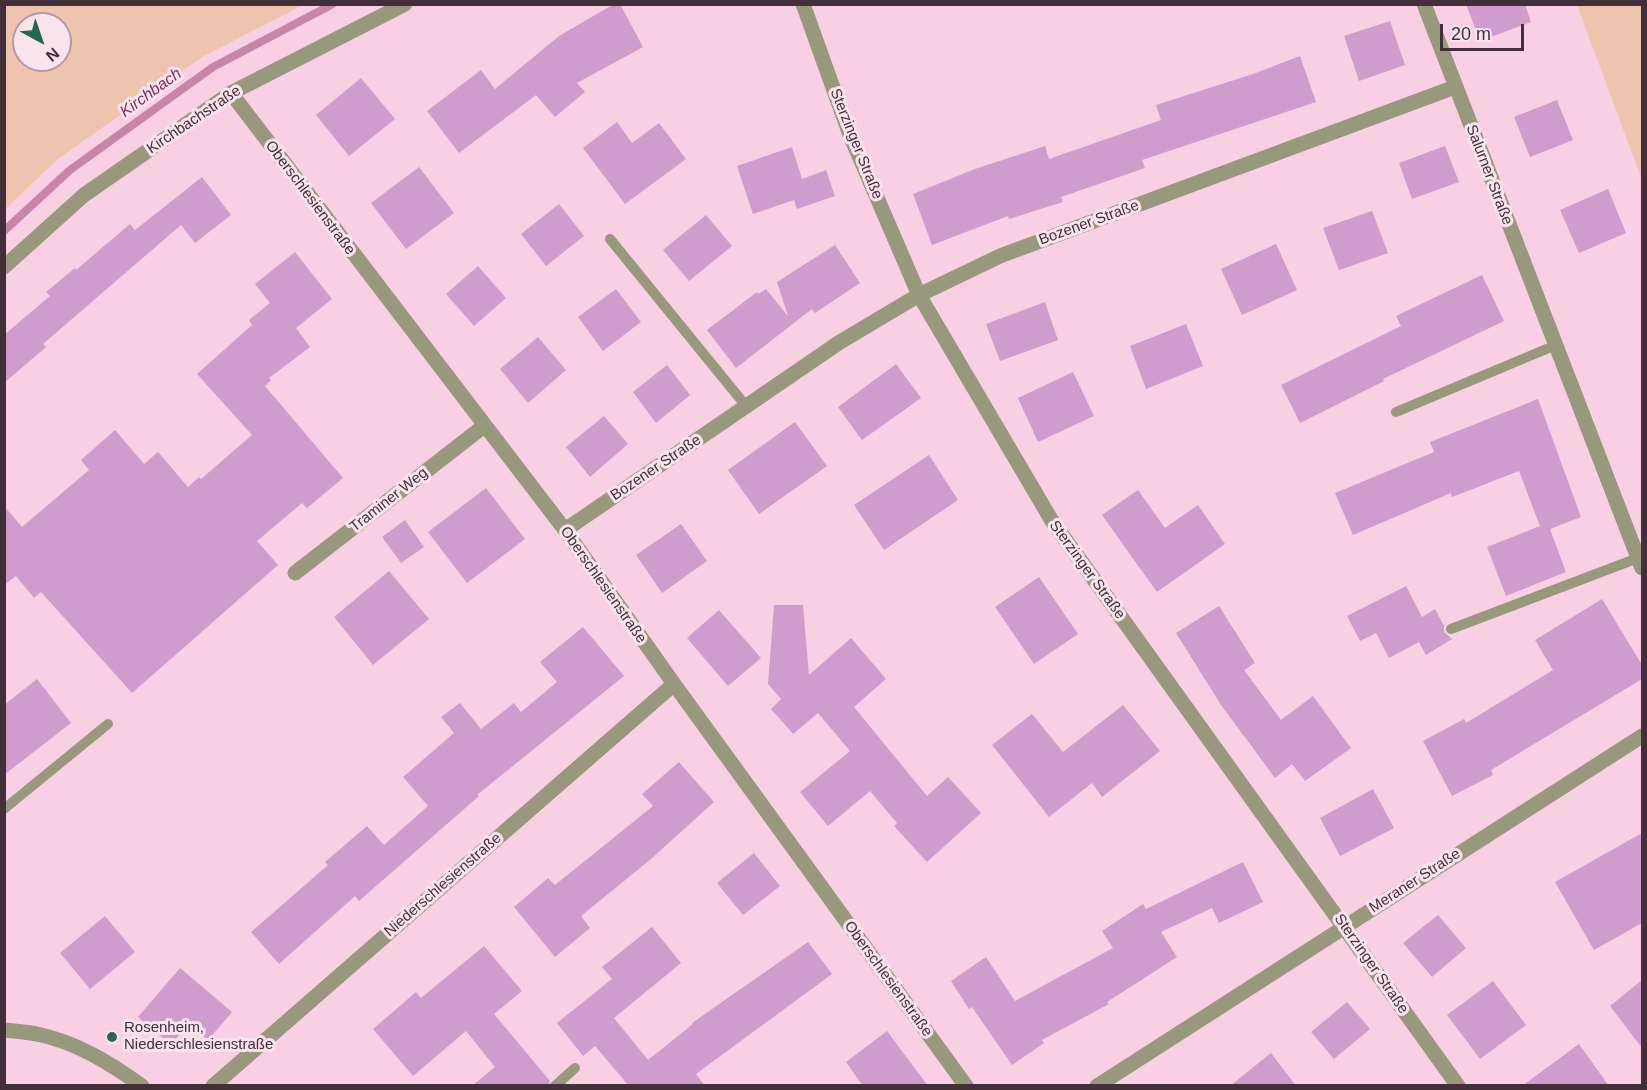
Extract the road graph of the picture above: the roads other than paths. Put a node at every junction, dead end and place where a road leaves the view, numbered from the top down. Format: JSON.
{"nodes":[{"id":1,"x":405,"y":4,"type":"edge"},
{"id":2,"x":802,"y":4,"type":"edge"},
{"id":3,"x":1424,"y":4,"type":"edge"},
{"id":4,"x":1455,"y":87,"type":"junction"},
{"id":5,"x":231,"y":93,"type":"junction"},
{"id":6,"x":610,"y":239,"type":"dead end"},
{"id":7,"x":4,"y":267,"type":"edge"},
{"id":8,"x":919,"y":296,"type":"junction"},
{"id":9,"x":1556,"y":345,"type":"junction"},
{"id":10,"x":746,"y":406,"type":"junction"},
{"id":11,"x":1396,"y":412,"type":"dead end"},
{"id":12,"x":483,"y":426,"type":"junction"},
{"id":13,"x":565,"y":531,"type":"junction"},
{"id":14,"x":1640,"y":563,"type":"edge"},
{"id":15,"x":295,"y":573,"type":"dead end"},
{"id":16,"x":1451,"y":628,"type":"dead end"},
{"id":17,"x":674,"y":684,"type":"junction"},
{"id":18,"x":108,"y":724,"type":"dead end"},
{"id":19,"x":1642,"y":736,"type":"edge"},
{"id":20,"x":4,"y":809,"type":"edge"},
{"id":21,"x":1345,"y":927,"type":"junction"},
{"id":22,"x":4,"y":1030,"type":"edge"},
{"id":23,"x":575,"y":1068,"type":"dead end"},
{"id":24,"x":142,"y":1086,"type":"edge"},
{"id":25,"x":213,"y":1086,"type":"edge"},
{"id":26,"x":555,"y":1086,"type":"edge"},
{"id":27,"x":966,"y":1086,"type":"edge"},
{"id":28,"x":1097,"y":1086,"type":"edge"},
{"id":29,"x":1458,"y":1086,"type":"edge"}],
"edges":[{"from":1,"to":5,"type":"street","name":"Kirchbachstraße"},
{"from":2,"to":8,"type":"street","name":"Sterzinger Straße"},
{"from":3,"to":4,"type":"street","name":"Salurner Straße"},
{"from":4,"to":8,"type":"street","name":"Bozener Straße"},
{"from":4,"to":9,"type":"street","name":"Salurner Straße"},
{"from":5,"to":7,"type":"street","name":"Kirchbachstraße"},
{"from":5,"to":12,"type":"street","name":"Oberschlesienstraße"},
{"from":6,"to":10,"type":"lane"},
{"from":8,"to":10,"type":"street","name":"Bozener Straße"},
{"from":8,"to":21,"type":"street","name":"Sterzinger Straße"},
{"from":9,"to":11,"type":"lane"},
{"from":9,"to":14,"type":"street","name":"Salurner Straße"},
{"from":10,"to":13,"type":"street","name":"Bozener Straße"},
{"from":12,"to":13,"type":"street","name":"Oberschlesienstraße"},
{"from":12,"to":15,"type":"street","name":"Traminer Weg"},
{"from":13,"to":17,"type":"street","name":"Oberschlesienstraße"},
{"from":14,"to":16,"type":"lane","name":"Salurner Straße"},
{"from":17,"to":25,"type":"street","name":"Niederschlesienstraße"},
{"from":17,"to":27,"type":"street","name":"Oberschlesienstraße"},
{"from":18,"to":20,"type":"lane"},
{"from":19,"to":21,"type":"street","name":"Meraner Straße"},
{"from":21,"to":28,"type":"street","name":"Meraner Straße"},
{"from":21,"to":29,"type":"street","name":"Sterzinger Straße"},
{"from":22,"to":24,"type":"street"},
{"from":23,"to":26,"type":"lane"}]}
